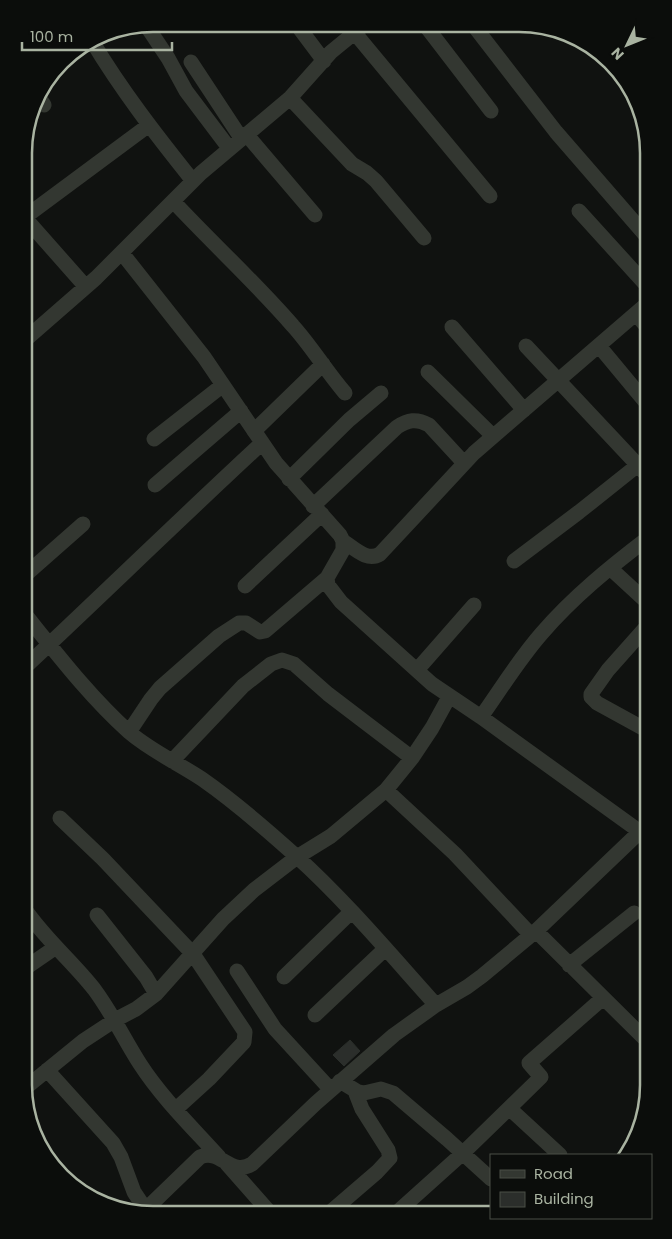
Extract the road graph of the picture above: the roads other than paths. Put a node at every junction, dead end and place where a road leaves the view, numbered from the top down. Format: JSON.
{"nodes":[{"id":1,"x":151,"y":32,"type":"edge"},
{"id":2,"x":302,"y":32,"type":"edge"},
{"id":3,"x":352,"y":32,"type":"edge"},
{"id":4,"x":359,"y":32,"type":"edge"},
{"id":5,"x":430,"y":32,"type":"edge"},
{"id":6,"x":479,"y":32,"type":"edge"},
{"id":7,"x":96,"y":47,"type":"edge"},
{"id":8,"x":324,"y":61,"type":"junction"},
{"id":9,"x":191,"y":62,"type":"dead end"},
{"id":10,"x":290,"y":98,"type":"junction"},
{"id":11,"x":491,"y":112,"type":"dead end"},
{"id":12,"x":149,"y":125,"type":"junction"},
{"id":13,"x":244,"y":136,"type":"junction"},
{"id":14,"x":229,"y":148,"type":"junction"},
{"id":15,"x":193,"y":181,"type":"junction"},
{"id":16,"x":490,"y":196,"type":"dead end"},
{"id":17,"x":173,"y":201,"type":"junction"},
{"id":18,"x":579,"y":211,"type":"dead end"},
{"id":19,"x":32,"y":212,"type":"edge"},
{"id":20,"x":315,"y":215,"type":"dead end"},
{"id":21,"x":32,"y":225,"type":"edge"},
{"id":22,"x":640,"y":229,"type":"edge"},
{"id":23,"x":424,"y":238,"type":"dead end"},
{"id":24,"x":122,"y":253,"type":"junction"},
{"id":25,"x":640,"y":278,"type":"edge"},
{"id":26,"x":86,"y":287,"type":"junction"},
{"id":27,"x":640,"y":310,"type":"edge"},
{"id":28,"x":636,"y":314,"type":"junction"},
{"id":29,"x":640,"y":318,"type":"edge"},
{"id":30,"x":452,"y":327,"type":"dead end"},
{"id":31,"x":32,"y":334,"type":"edge"},
{"id":32,"x":526,"y":346,"type":"dead end"},
{"id":33,"x":599,"y":346,"type":"junction"},
{"id":34,"x":323,"y":364,"type":"junction"},
{"id":35,"x":428,"y":372,"type":"dead end"},
{"id":36,"x":558,"y":381,"type":"junction"},
{"id":37,"x":223,"y":385,"type":"junction"},
{"id":38,"x":345,"y":393,"type":"dead end"},
{"id":39,"x":381,"y":393,"type":"dead end"},
{"id":40,"x":640,"y":395,"type":"edge"},
{"id":41,"x":524,"y":410,"type":"junction"},
{"id":42,"x":241,"y":411,"type":"junction"},
{"id":43,"x":493,"y":436,"type":"junction"},
{"id":44,"x":258,"y":437,"type":"junction"},
{"id":45,"x":154,"y":439,"type":"dead end"},
{"id":46,"x":464,"y":463,"type":"junction"},
{"id":47,"x":640,"y":467,"type":"edge"},
{"id":48,"x":640,"y":472,"type":"edge"},
{"id":49,"x":289,"y":478,"type":"junction"},
{"id":50,"x":155,"y":485,"type":"dead end"},
{"id":51,"x":317,"y":510,"type":"junction"},
{"id":52,"x":83,"y":524,"type":"dead end"},
{"id":53,"x":343,"y":542,"type":"junction"},
{"id":54,"x":640,"y":545,"type":"edge"},
{"id":55,"x":514,"y":561,"type":"dead end"},
{"id":56,"x":610,"y":568,"type":"junction"},
{"id":57,"x":32,"y":569,"type":"edge"},
{"id":58,"x":327,"y":578,"type":"junction"},
{"id":59,"x":245,"y":586,"type":"dead end"},
{"id":60,"x":640,"y":595,"type":"edge"},
{"id":61,"x":474,"y":605,"type":"dead end"},
{"id":62,"x":32,"y":623,"type":"edge"},
{"id":63,"x":639,"y":635,"type":"edge"},
{"id":64,"x":49,"y":644,"type":"junction"},
{"id":65,"x":32,"y":660,"type":"edge"},
{"id":66,"x":417,"y":670,"type":"junction"},
{"id":67,"x":449,"y":697,"type":"junction"},
{"id":68,"x":481,"y":717,"type":"junction"},
{"id":69,"x":639,"y":726,"type":"edge"},
{"id":70,"x":130,"y":732,"type":"junction"},
{"id":71,"x":412,"y":758,"type":"junction"},
{"id":72,"x":172,"y":761,"type":"junction"},
{"id":73,"x":386,"y":790,"type":"junction"},
{"id":74,"x":60,"y":818,"type":"dead end"},
{"id":75,"x":639,"y":825,"type":"edge"},
{"id":76,"x":639,"y":833,"type":"edge"},
{"id":77,"x":297,"y":857,"type":"junction"},
{"id":78,"x":351,"y":912,"type":"junction"},
{"id":79,"x":634,"y":913,"type":"dead end"},
{"id":80,"x":98,"y":915,"type":"dead end"},
{"id":81,"x":32,"y":918,"type":"edge"},
{"id":82,"x":534,"y":933,"type":"junction"},
{"id":83,"x":56,"y":947,"type":"junction"},
{"id":84,"x":385,"y":950,"type":"junction"},
{"id":85,"x":193,"y":954,"type":"junction"},
{"id":86,"x":32,"y":964,"type":"edge"},
{"id":87,"x":569,"y":965,"type":"junction"},
{"id":88,"x":237,"y":971,"type":"dead end"},
{"id":89,"x":284,"y":977,"type":"dead end"},
{"id":90,"x":156,"y":994,"type":"junction"},
{"id":91,"x":603,"y":998,"type":"junction"},
{"id":92,"x":436,"y":1005,"type":"junction"},
{"id":93,"x":315,"y":1015,"type":"dead end"},
{"id":94,"x":115,"y":1020,"type":"junction"},
{"id":95,"x":639,"y":1033,"type":"edge"},
{"id":96,"x":47,"y":1070,"type":"junction"},
{"id":97,"x":32,"y":1082,"type":"edge"},
{"id":98,"x":336,"y":1085,"type":"junction"},
{"id":99,"x":355,"y":1091,"type":"junction"},
{"id":100,"x":509,"y":1108,"type":"junction"},
{"id":101,"x":176,"y":1109,"type":"junction"},
{"id":102,"x":463,"y":1153,"type":"junction"},
{"id":103,"x":559,"y":1154,"type":"edge"},
{"id":104,"x":222,"y":1159,"type":"junction"},
{"id":105,"x":490,"y":1178,"type":"edge"},
{"id":106,"x":140,"y":1205,"type":"edge"},
{"id":107,"x":149,"y":1206,"type":"edge"},
{"id":108,"x":265,"y":1206,"type":"edge"},
{"id":109,"x":337,"y":1206,"type":"edge"},
{"id":110,"x":404,"y":1206,"type":"edge"}],
"edges":[{"from":1,"to":14,"type":"street"},
{"from":2,"to":8,"type":"street"},
{"from":3,"to":8,"type":"street"},
{"from":4,"to":16,"type":"street"},
{"from":5,"to":11,"type":"street"},
{"from":6,"to":22,"type":"street"},
{"from":7,"to":12,"type":"street"},
{"from":8,"to":10,"type":"street"},
{"from":9,"to":13,"type":"street"},
{"from":10,"to":13,"type":"street"},
{"from":10,"to":23,"type":"street"},
{"from":12,"to":15,"type":"street"},
{"from":12,"to":19,"type":"street"},
{"from":13,"to":14,"type":"street"},
{"from":13,"to":20,"type":"street"},
{"from":14,"to":15,"type":"street"},
{"from":15,"to":17,"type":"street"},
{"from":17,"to":24,"type":"street"},
{"from":17,"to":34,"type":"street"},
{"from":18,"to":25,"type":"street"},
{"from":21,"to":26,"type":"street"},
{"from":24,"to":26,"type":"street"},
{"from":24,"to":37,"type":"street"},
{"from":26,"to":31,"type":"street"},
{"from":27,"to":28,"type":"street"},
{"from":28,"to":29,"type":"street"},
{"from":28,"to":33,"type":"street"},
{"from":30,"to":41,"type":"street"},
{"from":32,"to":36,"type":"street"},
{"from":33,"to":36,"type":"street"},
{"from":33,"to":40,"type":"street"},
{"from":34,"to":38,"type":"street"},
{"from":34,"to":44,"type":"street"},
{"from":35,"to":43,"type":"street"},
{"from":36,"to":41,"type":"street"},
{"from":36,"to":47,"type":"street"},
{"from":37,"to":42,"type":"street"},
{"from":37,"to":45,"type":"street"},
{"from":39,"to":49,"type":"street"},
{"from":41,"to":43,"type":"street"},
{"from":42,"to":44,"type":"street"},
{"from":42,"to":50,"type":"street"},
{"from":43,"to":46,"type":"street"},
{"from":44,"to":49,"type":"street"},
{"from":44,"to":64,"type":"street"},
{"from":46,"to":51,"type":"street"},
{"from":46,"to":53,"type":"street"},
{"from":48,"to":55,"type":"street"},
{"from":49,"to":51,"type":"street"},
{"from":51,"to":53,"type":"street"},
{"from":51,"to":59,"type":"street"},
{"from":52,"to":57,"type":"street"},
{"from":53,"to":58,"type":"street"},
{"from":54,"to":56,"type":"street"},
{"from":56,"to":60,"type":"street"},
{"from":56,"to":68,"type":"street"},
{"from":58,"to":66,"type":"street"},
{"from":58,"to":70,"type":"street"},
{"from":61,"to":66,"type":"street"},
{"from":62,"to":64,"type":"street"},
{"from":63,"to":69,"type":"street"},
{"from":64,"to":65,"type":"street"},
{"from":64,"to":70,"type":"street"},
{"from":66,"to":67,"type":"street"},
{"from":67,"to":68,"type":"street"},
{"from":67,"to":71,"type":"street"},
{"from":68,"to":75,"type":"street"},
{"from":70,"to":72,"type":"street"},
{"from":71,"to":72,"type":"street"},
{"from":71,"to":73,"type":"street"},
{"from":72,"to":77,"type":"street"},
{"from":73,"to":77,"type":"street"},
{"from":73,"to":82,"type":"street"},
{"from":74,"to":85,"type":"street"},
{"from":76,"to":82,"type":"street"},
{"from":77,"to":78,"type":"street"},
{"from":77,"to":85,"type":"street"},
{"from":78,"to":84,"type":"street"},
{"from":78,"to":89,"type":"street"},
{"from":79,"to":87,"type":"street"},
{"from":80,"to":90,"type":"street"},
{"from":81,"to":83,"type":"street"},
{"from":82,"to":87,"type":"street"},
{"from":82,"to":92,"type":"street"},
{"from":83,"to":86,"type":"street"},
{"from":83,"to":94,"type":"street"},
{"from":84,"to":92,"type":"street"},
{"from":84,"to":93,"type":"street"},
{"from":85,"to":90,"type":"street"},
{"from":85,"to":101,"type":"street"},
{"from":87,"to":91,"type":"street"},
{"from":88,"to":98,"type":"street"},
{"from":90,"to":94,"type":"street"},
{"from":91,"to":95,"type":"street"},
{"from":91,"to":100,"type":"street"},
{"from":92,"to":98,"type":"street"},
{"from":94,"to":96,"type":"street"},
{"from":94,"to":101,"type":"street"},
{"from":96,"to":97,"type":"street"},
{"from":96,"to":106,"type":"street"},
{"from":98,"to":99,"type":"street"},
{"from":98,"to":104,"type":"street"},
{"from":99,"to":102,"type":"street"},
{"from":99,"to":109,"type":"street"},
{"from":100,"to":102,"type":"street"},
{"from":100,"to":103,"type":"street"},
{"from":101,"to":104,"type":"street"},
{"from":102,"to":105,"type":"street"},
{"from":102,"to":110,"type":"street"},
{"from":104,"to":107,"type":"street"},
{"from":104,"to":108,"type":"street"}]}
